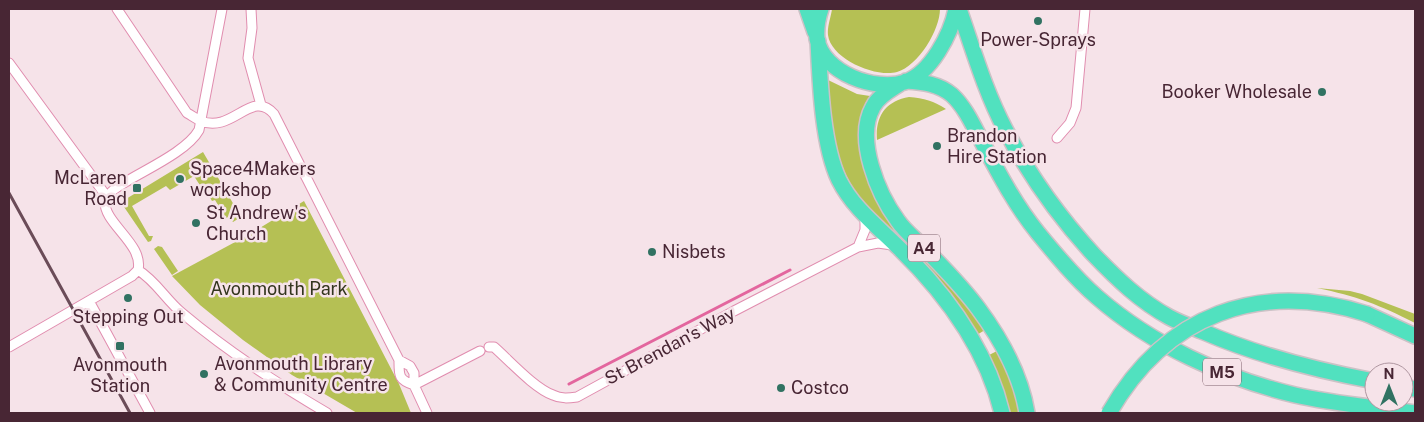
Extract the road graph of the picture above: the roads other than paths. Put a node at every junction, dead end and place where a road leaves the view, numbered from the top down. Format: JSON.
{"nodes":[{"id":1,"x":117,"y":9,"type":"edge"},
{"id":2,"x":222,"y":9,"type":"edge"},
{"id":3,"x":251,"y":9,"type":"edge"},
{"id":4,"x":807,"y":9,"type":"edge"},
{"id":5,"x":821,"y":9,"type":"edge"},
{"id":6,"x":958,"y":9,"type":"edge"},
{"id":7,"x":1084,"y":9,"type":"edge"},
{"id":8,"x":817,"y":39,"type":"junction"},
{"id":9,"x":9,"y":63,"type":"edge"},
{"id":10,"x":904,"y":82,"type":"junction"},
{"id":11,"x":261,"y":105,"type":"junction"},
{"id":12,"x":201,"y":122,"type":"junction"},
{"id":13,"x":1057,"y":138,"type":"dead end"},
{"id":14,"x":107,"y":197,"type":"junction"},
{"id":15,"x":865,"y":217,"type":"junction"},
{"id":16,"x":897,"y":246,"type":"junction"},
{"id":17,"x":858,"y":247,"type":"junction"},
{"id":18,"x":138,"y":270,"type":"junction"},
{"id":19,"x":88,"y":301,"type":"junction"},
{"id":20,"x":1415,"y":336,"type":"edge"},
{"id":21,"x":9,"y":347,"type":"edge"},
{"id":22,"x":399,"y":360,"type":"junction"},
{"id":23,"x":1364,"y":379,"type":"edge"},
{"id":24,"x":414,"y":385,"type":"junction"},
{"id":25,"x":150,"y":413,"type":"edge"},
{"id":26,"x":327,"y":413,"type":"edge"},
{"id":27,"x":428,"y":413,"type":"edge"},
{"id":28,"x":1002,"y":413,"type":"edge"},
{"id":29,"x":1027,"y":413,"type":"edge"},
{"id":30,"x":1109,"y":413,"type":"edge"},
{"id":31,"x":1415,"y":413,"type":"edge"}],
"edges":[{"from":1,"to":12,"type":"street"},
{"from":2,"to":12,"type":"street"},
{"from":3,"to":11,"type":"street"},
{"from":4,"to":8,"type":"highway","number":"A4"},
{"from":5,"to":8,"type":"highway"},
{"from":6,"to":10,"type":"highway"},
{"from":6,"to":23,"type":"highway","number":"M5"},
{"from":7,"to":13,"type":"street"},
{"from":8,"to":10,"type":"highway"},
{"from":8,"to":15,"type":"highway","number":"A4"},
{"from":9,"to":14,"type":"street"},
{"from":10,"to":29,"type":"highway","number":"A4"},
{"from":10,"to":31,"type":"highway","number":"M5"},
{"from":11,"to":12,"type":"street"},
{"from":11,"to":22,"type":"street"},
{"from":12,"to":14,"type":"street"},
{"from":14,"to":18,"type":"street"},
{"from":15,"to":16,"type":"highway","number":"A4"},
{"from":15,"to":17,"type":"street"},
{"from":16,"to":17,"type":"street","name":"St Brendan's Way"},
{"from":16,"to":28,"type":"highway","number":"A4"},
{"from":17,"to":24,"type":"street","name":"St Brendan's Way"},
{"from":18,"to":19,"type":"street"},
{"from":18,"to":26,"type":"street"},
{"from":19,"to":21,"type":"street"},
{"from":19,"to":25,"type":"street"},
{"from":20,"to":30,"type":"highway","bridge":true},
{"from":22,"to":24,"type":"street"},
{"from":22,"to":24,"type":"street"},
{"from":24,"to":27,"type":"street"}]}
